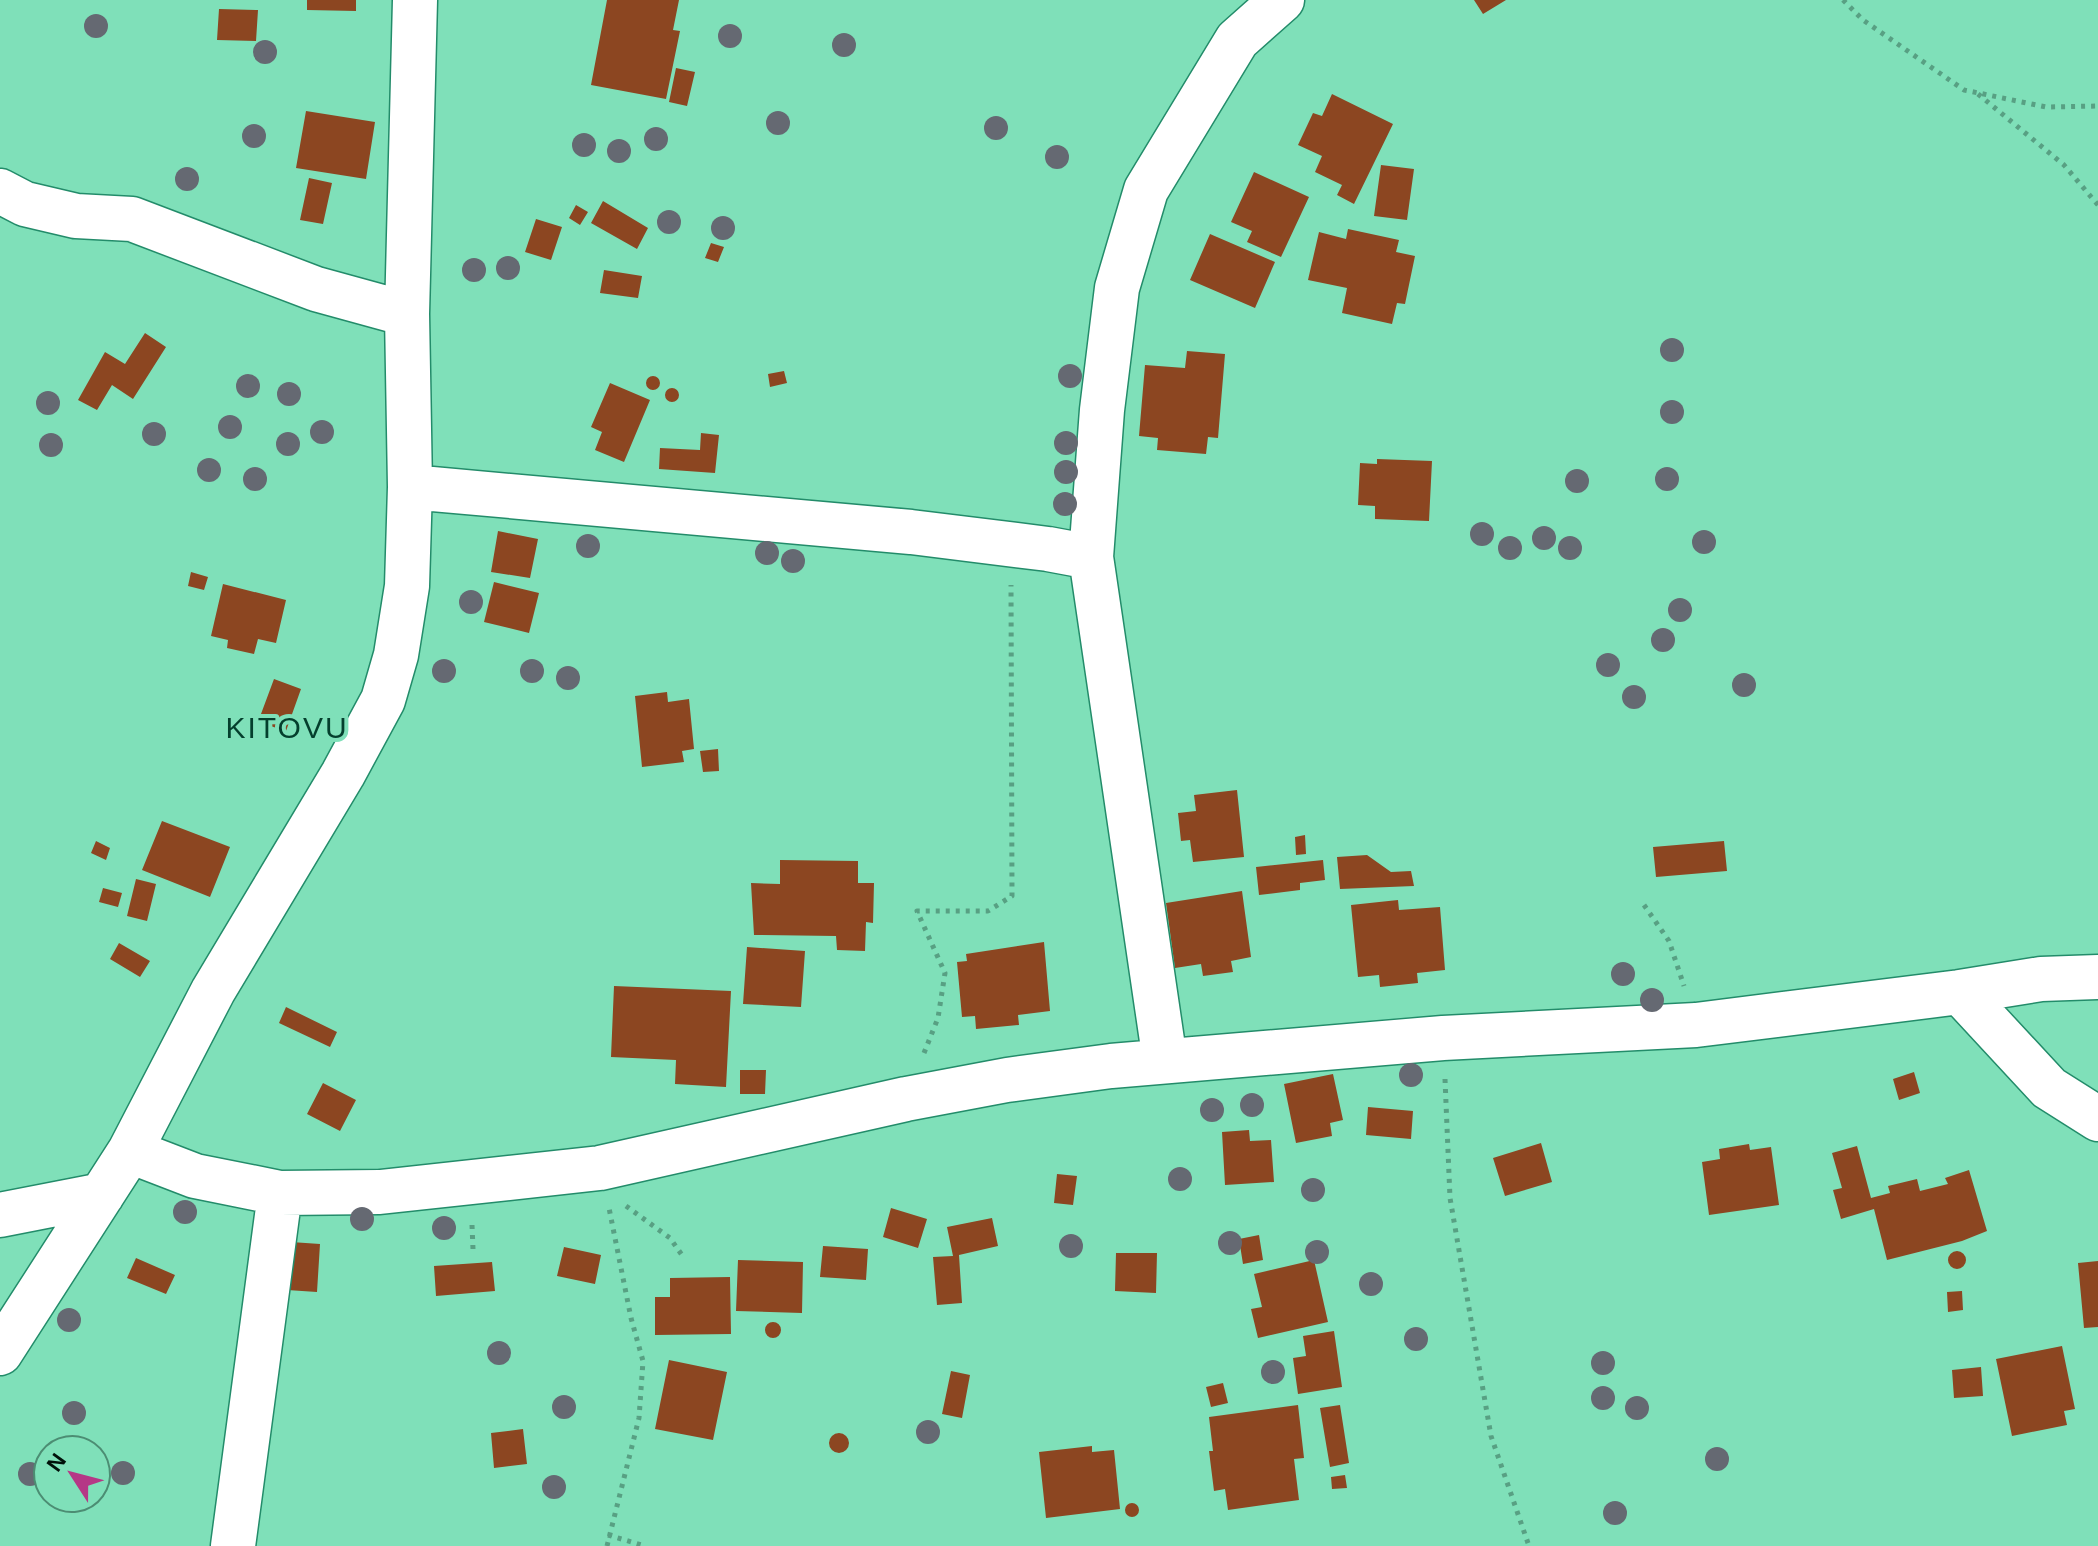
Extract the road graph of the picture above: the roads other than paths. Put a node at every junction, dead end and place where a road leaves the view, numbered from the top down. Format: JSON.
{"nodes":[{"id":1,"x":415,"y":0,"type":"edge"},
{"id":2,"x":1282,"y":0,"type":"edge"},
{"id":3,"x":0,"y":191,"type":"edge"},
{"id":4,"x":407,"y":314,"type":"junction"},
{"id":5,"x":410,"y":487,"type":"junction"},
{"id":6,"x":1091,"y":557,"type":"junction"},
{"id":7,"x":2098,"y":977,"type":"edge"},
{"id":8,"x":1960,"y":992,"type":"junction"},
{"id":9,"x":1165,"y":1061,"type":"junction"},
{"id":10,"x":2098,"y":1119,"type":"edge"},
{"id":11,"x":130,"y":1151,"type":"junction"},
{"id":12,"x":280,"y":1193,"type":"junction"},
{"id":13,"x":102,"y":1195,"type":"junction"},
{"id":14,"x":0,"y":1215,"type":"edge"},
{"id":15,"x":0,"y":1353,"type":"edge"},
{"id":16,"x":233,"y":1546,"type":"edge"}],
"edges":[{"from":1,"to":4,"type":"street"},
{"from":2,"to":6,"type":"street"},
{"from":3,"to":4,"type":"street"},
{"from":4,"to":5,"type":"street"},
{"from":5,"to":6,"type":"street"},
{"from":5,"to":11,"type":"street"},
{"from":6,"to":9,"type":"street"},
{"from":7,"to":8,"type":"street"},
{"from":8,"to":9,"type":"street"},
{"from":8,"to":10,"type":"street"},
{"from":9,"to":12,"type":"street"},
{"from":11,"to":12,"type":"street"},
{"from":11,"to":13,"type":"street"},
{"from":12,"to":16,"type":"street"},
{"from":13,"to":14,"type":"street"},
{"from":13,"to":15,"type":"street"}]}
